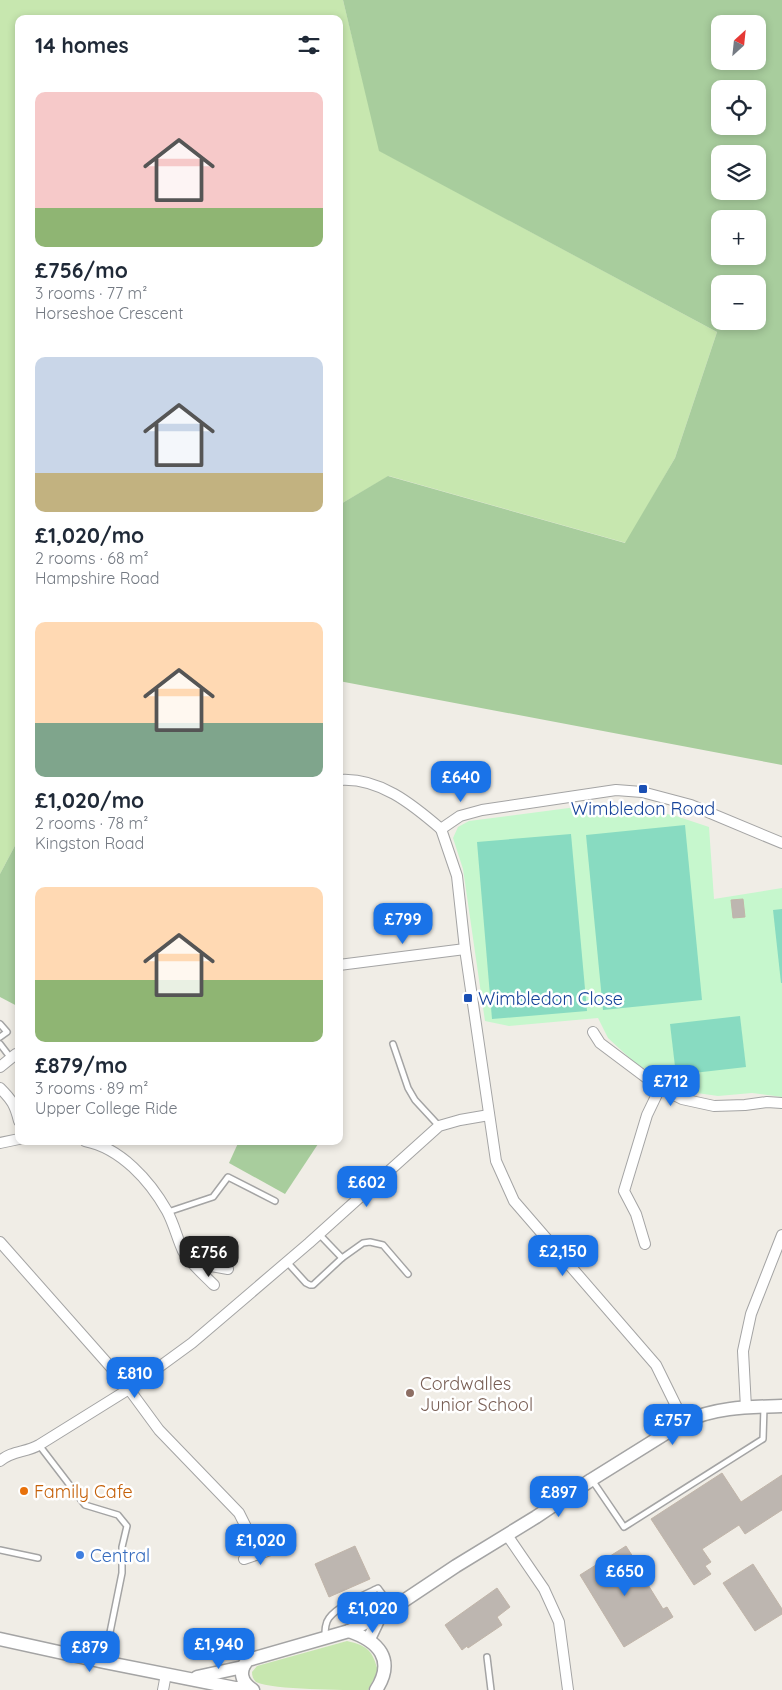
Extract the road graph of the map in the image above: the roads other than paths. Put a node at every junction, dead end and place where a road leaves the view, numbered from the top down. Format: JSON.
{"nodes":[{"id":1,"x":343,"y":780,"type":"edge"},
{"id":2,"x":441,"y":829,"type":"junction"},
{"id":3,"x":782,"y":843,"type":"edge"},
{"id":4,"x":465,"y":949,"type":"junction"},
{"id":5,"x":343,"y":964,"type":"edge"},
{"id":6,"x":0,"y":1024,"type":"edge"},
{"id":7,"x":593,"y":1032,"type":"dead end"},
{"id":8,"x":0,"y":1037,"type":"edge"},
{"id":9,"x":0,"y":1044,"type":"edge"},
{"id":10,"x":394,"y":1044,"type":"dead end"},
{"id":11,"x":15,"y":1054,"type":"edge"},
{"id":12,"x":0,"y":1067,"type":"edge"},
{"id":13,"x":0,"y":1088,"type":"edge"},
{"id":14,"x":660,"y":1088,"type":"junction"},
{"id":15,"x":782,"y":1103,"type":"edge"},
{"id":16,"x":15,"y":1106,"type":"edge"},
{"id":17,"x":489,"y":1115,"type":"junction"},
{"id":18,"x":439,"y":1126,"type":"junction"},
{"id":19,"x":15,"y":1140,"type":"edge"},
{"id":20,"x":0,"y":1143,"type":"edge"},
{"id":21,"x":96,"y":1145,"type":"edge"},
{"id":22,"x":275,"y":1201,"type":"dead end"},
{"id":23,"x":167,"y":1212,"type":"junction"},
{"id":24,"x":319,"y":1234,"type":"junction"},
{"id":25,"x":782,"y":1235,"type":"edge"},
{"id":26,"x":0,"y":1242,"type":"edge"},
{"id":27,"x":644,"y":1244,"type":"dead end"},
{"id":28,"x":342,"y":1258,"type":"junction"},
{"id":29,"x":287,"y":1261,"type":"junction"},
{"id":30,"x":194,"y":1263,"type":"junction"},
{"id":31,"x":228,"y":1269,"type":"dead end"},
{"id":32,"x":408,"y":1274,"type":"dead end"},
{"id":33,"x":214,"y":1285,"type":"dead end"},
{"id":34,"x":129,"y":1388,"type":"junction"},
{"id":35,"x":764,"y":1406,"type":"junction"},
{"id":36,"x":782,"y":1406,"type":"edge"},
{"id":37,"x":746,"y":1408,"type":"junction"},
{"id":38,"x":684,"y":1422,"type":"junction"},
{"id":39,"x":39,"y":1446,"type":"junction"},
{"id":40,"x":0,"y":1461,"type":"edge"},
{"id":41,"x":591,"y":1480,"type":"junction"},
{"id":42,"x":507,"y":1535,"type":"junction"},
{"id":43,"x":0,"y":1550,"type":"edge"},
{"id":44,"x":270,"y":1550,"type":"dead end"},
{"id":45,"x":256,"y":1555,"type":"junction"},
{"id":46,"x":38,"y":1558,"type":"dead end"},
{"id":47,"x":244,"y":1558,"type":"dead end"},
{"id":48,"x":389,"y":1611,"type":"junction"},
{"id":49,"x":349,"y":1631,"type":"junction"},
{"id":50,"x":325,"y":1638,"type":"junction"},
{"id":51,"x":0,"y":1639,"type":"edge"},
{"id":52,"x":369,"y":1640,"type":"junction"},
{"id":53,"x":487,"y":1656,"type":"dead end"},
{"id":54,"x":104,"y":1662,"type":"junction"},
{"id":55,"x":243,"y":1666,"type":"junction"},
{"id":56,"x":166,"y":1674,"type":"junction"},
{"id":57,"x":186,"y":1677,"type":"junction"},
{"id":58,"x":251,"y":1689,"type":"edge"},
{"id":59,"x":163,"y":1690,"type":"edge"},
{"id":60,"x":376,"y":1690,"type":"edge"},
{"id":61,"x":491,"y":1690,"type":"edge"},
{"id":62,"x":568,"y":1690,"type":"edge"}],
"edges":[{"from":1,"to":2,"type":"street"},
{"from":2,"to":3,"type":"street"},
{"from":2,"to":4,"type":"street"},
{"from":4,"to":5,"type":"street"},
{"from":4,"to":17,"type":"street"},
{"from":6,"to":8,"type":"lane"},
{"from":7,"to":14,"type":"street"},
{"from":9,"to":11,"type":"lane"},
{"from":10,"to":18,"type":"lane"},
{"from":11,"to":12,"type":"street"},
{"from":13,"to":16,"type":"street"},
{"from":14,"to":15,"type":"street"},
{"from":14,"to":27,"type":"street"},
{"from":17,"to":18,"type":"street"},
{"from":17,"to":38,"type":"street"},
{"from":18,"to":24,"type":"street"},
{"from":19,"to":20,"type":"street"},
{"from":21,"to":23,"type":"street"},
{"from":22,"to":23,"type":"lane"},
{"from":23,"to":30,"type":"street"},
{"from":24,"to":28,"type":"lane"},
{"from":24,"to":29,"type":"street"},
{"from":25,"to":37,"type":"street"},
{"from":26,"to":34,"type":"street"},
{"from":28,"to":29,"type":"lane"},
{"from":28,"to":32,"type":"lane"},
{"from":29,"to":34,"type":"street"},
{"from":30,"to":31,"type":"street"},
{"from":30,"to":33,"type":"street"},
{"from":34,"to":39,"type":"street"},
{"from":34,"to":45,"type":"street"},
{"from":35,"to":36,"type":"street"},
{"from":35,"to":37,"type":"street"},
{"from":35,"to":41,"type":"lane"},
{"from":37,"to":38,"type":"street"},
{"from":38,"to":41,"type":"street"},
{"from":39,"to":40,"type":"street"},
{"from":39,"to":54,"type":"lane"},
{"from":41,"to":42,"type":"street"},
{"from":42,"to":48,"type":"street"},
{"from":42,"to":62,"type":"street"},
{"from":43,"to":46,"type":"lane"},
{"from":44,"to":45,"type":"street"},
{"from":45,"to":47,"type":"street"},
{"from":48,"to":49,"type":"street"},
{"from":48,"to":50,"type":"lane"},
{"from":48,"to":52,"type":"street"},
{"from":49,"to":50,"type":"street"},
{"from":49,"to":52,"type":"street"},
{"from":50,"to":55,"type":"street"},
{"from":51,"to":54,"type":"street"},
{"from":52,"to":60,"type":"street"},
{"from":53,"to":61,"type":"lane"},
{"from":54,"to":56,"type":"street"},
{"from":55,"to":57,"type":"street"},
{"from":55,"to":58,"type":"street"},
{"from":56,"to":57,"type":"street"},
{"from":56,"to":59,"type":"street"},
{"from":57,"to":58,"type":"street"}]}
